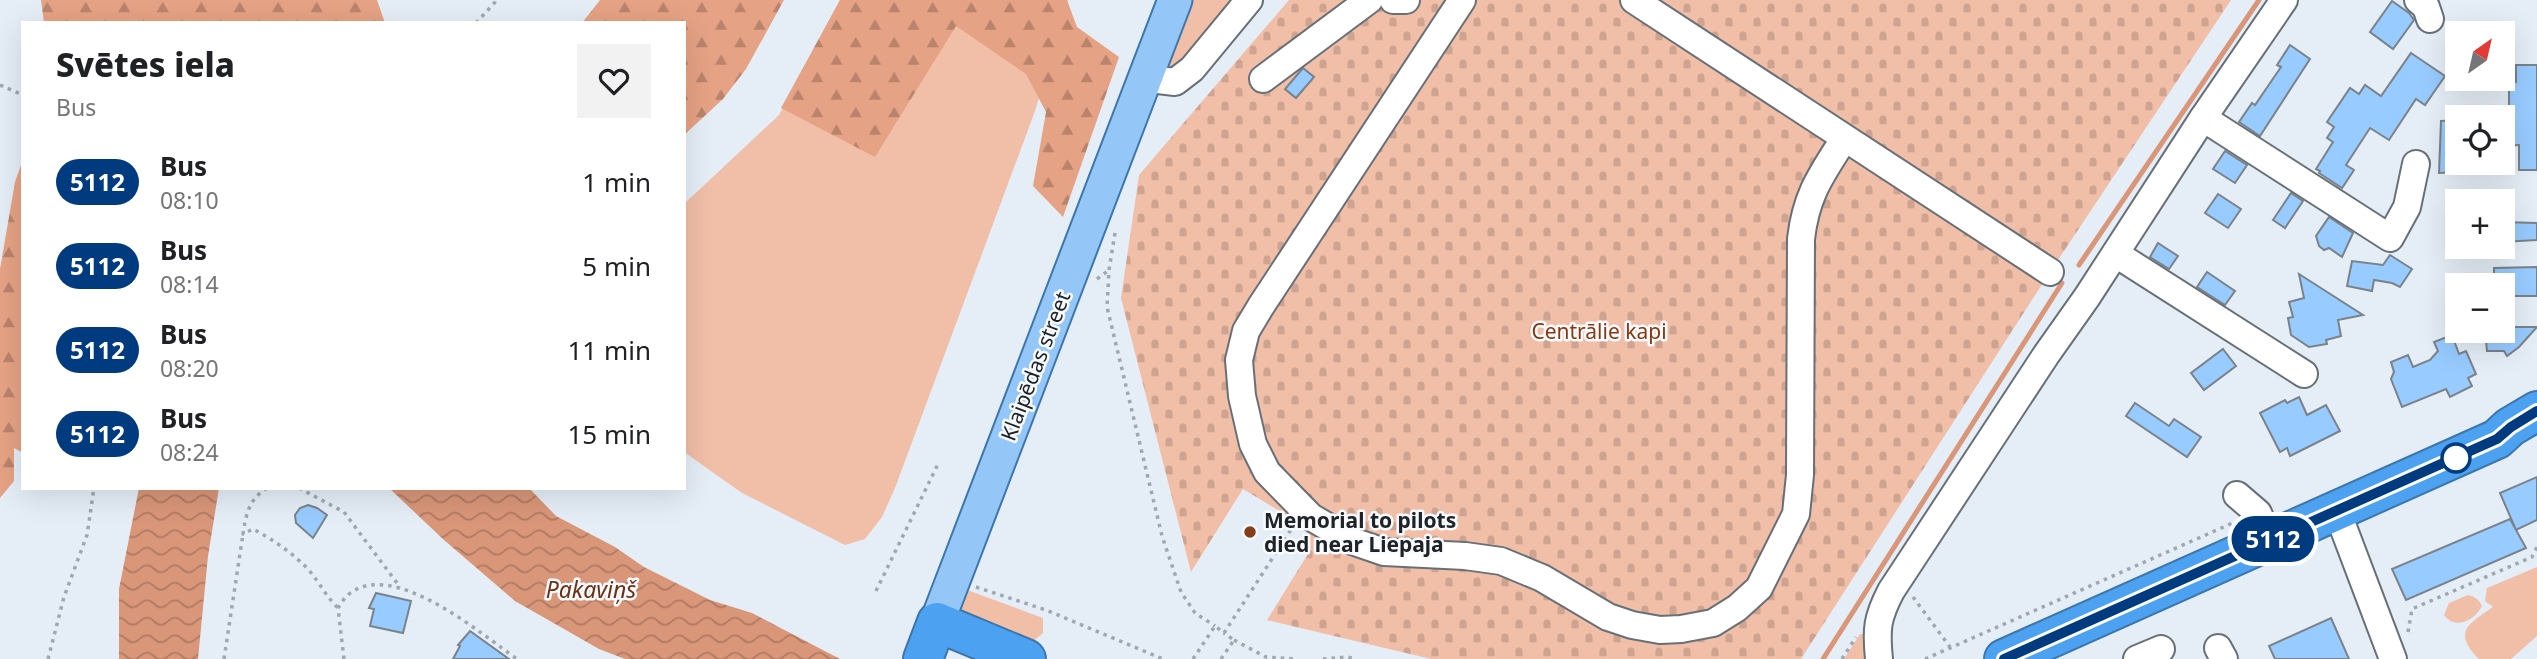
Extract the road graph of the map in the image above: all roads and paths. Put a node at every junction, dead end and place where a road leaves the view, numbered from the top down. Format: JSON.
{"nodes":[{"id":1,"x":497,"y":0,"type":"edge"},
{"id":2,"x":1175,"y":0,"type":"edge"},
{"id":3,"x":1249,"y":0,"type":"edge"},
{"id":4,"x":1368,"y":0,"type":"edge"},
{"id":5,"x":1393,"y":0,"type":"edge"},
{"id":6,"x":1406,"y":0,"type":"edge"},
{"id":7,"x":1462,"y":0,"type":"edge"},
{"id":8,"x":1634,"y":0,"type":"edge"},
{"id":9,"x":2284,"y":0,"type":"edge"},
{"id":10,"x":478,"y":21,"type":"edge"},
{"id":11,"x":1146,"y":73,"type":"junction"},
{"id":12,"x":1263,"y":79,"type":"dead end"},
{"id":13,"x":0,"y":85,"type":"edge"},
{"id":14,"x":21,"y":94,"type":"edge"},
{"id":15,"x":2203,"y":118,"type":"junction"},
{"id":16,"x":1844,"y":139,"type":"junction"},
{"id":17,"x":2416,"y":164,"type":"dead end"},
{"id":18,"x":1115,"y":229,"type":"dead end"},
{"id":19,"x":2116,"y":254,"type":"junction"},
{"id":20,"x":2050,"y":272,"type":"dead end"},
{"id":21,"x":2304,"y":374,"type":"dead end"},
{"id":22,"x":2537,"y":411,"type":"edge"},
{"id":23,"x":2537,"y":430,"type":"edge"},
{"id":24,"x":2497,"y":439,"type":"junction"},
{"id":25,"x":939,"y":462,"type":"dead end"},
{"id":26,"x":94,"y":490,"type":"edge"},
{"id":27,"x":264,"y":490,"type":"edge"},
{"id":28,"x":303,"y":490,"type":"edge"},
{"id":29,"x":2337,"y":511,"type":"junction"},
{"id":30,"x":2251,"y":518,"type":"junction"},
{"id":31,"x":1323,"y":524,"type":"junction"},
{"id":32,"x":243,"y":534,"type":"junction"},
{"id":33,"x":2537,"y":547,"type":"edge"},
{"id":34,"x":1900,"y":578,"type":"junction"},
{"id":35,"x":964,"y":583,"type":"dead end"},
{"id":36,"x":400,"y":587,"type":"junction"},
{"id":37,"x":876,"y":591,"type":"dead end"},
{"id":38,"x":338,"y":608,"type":"junction"},
{"id":39,"x":937,"y":622,"type":"junction"},
{"id":40,"x":1215,"y":626,"type":"junction"},
{"id":41,"x":1224,"y":633,"type":"junction"},
{"id":42,"x":2407,"y":634,"type":"dead end"},
{"id":43,"x":1234,"y":640,"type":"junction"},
{"id":44,"x":1950,"y":648,"type":"junction"},
{"id":45,"x":48,"y":659,"type":"edge"},
{"id":46,"x":224,"y":659,"type":"edge"},
{"id":47,"x":344,"y":659,"type":"edge"},
{"id":48,"x":517,"y":659,"type":"edge"},
{"id":49,"x":923,"y":659,"type":"edge"},
{"id":50,"x":1026,"y":659,"type":"edge"},
{"id":51,"x":1163,"y":659,"type":"edge"},
{"id":52,"x":1193,"y":659,"type":"edge"},
{"id":53,"x":1221,"y":659,"type":"edge"},
{"id":54,"x":1295,"y":659,"type":"edge"},
{"id":55,"x":1323,"y":659,"type":"edge"},
{"id":56,"x":1355,"y":659,"type":"edge"},
{"id":57,"x":1879,"y":659,"type":"edge"},
{"id":58,"x":1925,"y":659,"type":"edge"},
{"id":59,"x":2004,"y":659,"type":"edge"},
{"id":60,"x":2393,"y":659,"type":"edge"}],
"edges":[{"from":1,"to":10,"type":"path"},
{"from":2,"to":11,"type":"main road","name":"Klaipēdas street"},
{"from":3,"to":11,"type":"street"},
{"from":4,"to":12,"type":"street"},
{"from":5,"to":6,"type":"street"},
{"from":7,"to":31,"type":"street"},
{"from":8,"to":16,"type":"street"},
{"from":9,"to":15,"type":"street"},
{"from":11,"to":39,"type":"main road","name":"Klaipēdas street"},
{"from":13,"to":14,"type":"path"},
{"from":15,"to":17,"type":"street"},
{"from":15,"to":19,"type":"street"},
{"from":16,"to":20,"type":"street"},
{"from":16,"to":31,"type":"street"},
{"from":18,"to":40,"type":"path"},
{"from":19,"to":21,"type":"street"},
{"from":19,"to":34,"type":"street"},
{"from":22,"to":24,"type":"highway"},
{"from":23,"to":24,"type":"highway"},
{"from":24,"to":29,"type":"highway"},
{"from":25,"to":37,"type":"path"},
{"from":26,"to":45,"type":"path"},
{"from":27,"to":32,"type":"path"},
{"from":28,"to":36,"type":"path"},
{"from":29,"to":30,"type":"highway"},
{"from":29,"to":60,"type":"street"},
{"from":30,"to":44,"type":"path"},
{"from":30,"to":59,"type":"highway"},
{"from":31,"to":41,"type":"path"},
{"from":32,"to":38,"type":"path"},
{"from":32,"to":46,"type":"path"},
{"from":33,"to":42,"type":"path"},
{"from":34,"to":44,"type":"path"},
{"from":34,"to":57,"type":"street"},
{"from":35,"to":51,"type":"path"},
{"from":36,"to":38,"type":"path"},
{"from":36,"to":48,"type":"path"},
{"from":38,"to":47,"type":"path"},
{"from":39,"to":49,"type":"highway","name":"Klaipēdas street"},
{"from":39,"to":50,"type":"highway"},
{"from":40,"to":41,"type":"path"},
{"from":40,"to":52,"type":"path"},
{"from":41,"to":43,"type":"path"},
{"from":43,"to":53,"type":"path"},
{"from":43,"to":54,"type":"path"},
{"from":44,"to":58,"type":"path"},
{"from":55,"to":56,"type":"path"}]}
